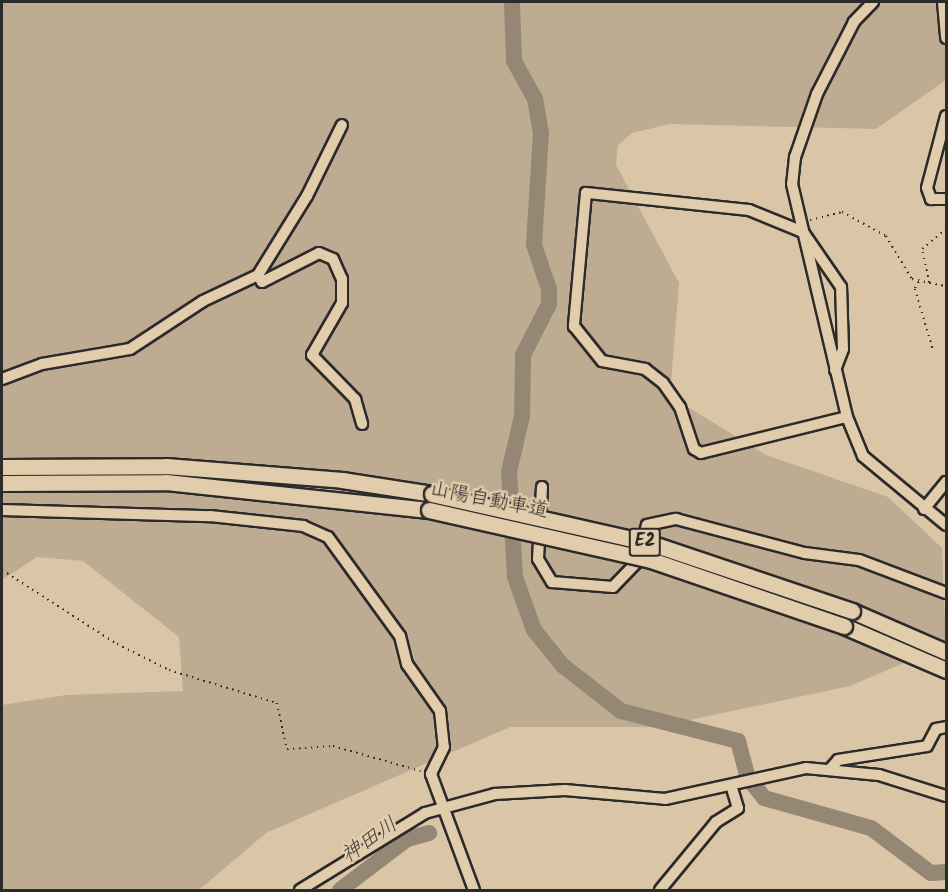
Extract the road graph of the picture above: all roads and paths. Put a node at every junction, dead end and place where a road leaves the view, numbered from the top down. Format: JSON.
{"nodes":[{"id":1,"x":873,"y":2,"type":"edge"},
{"id":2,"x":943,"y":2,"type":"edge"},
{"id":3,"x":946,"y":38,"type":"edge"},
{"id":4,"x":946,"y":116,"type":"edge"},
{"id":5,"x":342,"y":125,"type":"dead end"},
{"id":6,"x":946,"y":200,"type":"edge"},
{"id":7,"x":802,"y":227,"type":"junction"},
{"id":8,"x":946,"y":229,"type":"edge"},
{"id":9,"x":258,"y":275,"type":"junction"},
{"id":10,"x":919,"y":282,"type":"junction"},
{"id":11,"x":930,"y":285,"type":"junction"},
{"id":12,"x":946,"y":286,"type":"edge"},
{"id":13,"x":933,"y":350,"type":"dead end"},
{"id":14,"x":835,"y":370,"type":"junction"},
{"id":15,"x":2,"y":379,"type":"edge"},
{"id":16,"x":847,"y":417,"type":"junction"},
{"id":17,"x":362,"y":424,"type":"dead end"},
{"id":18,"x":2,"y":467,"type":"edge"},
{"id":19,"x":946,"y":482,"type":"edge"},
{"id":20,"x":4,"y":483,"type":"edge"},
{"id":21,"x":542,"y":487,"type":"dead end"},
{"id":22,"x":924,"y":509,"type":"junction"},
{"id":23,"x":2,"y":510,"type":"edge"},
{"id":24,"x":946,"y":525,"type":"edge"},
{"id":25,"x":2,"y":570,"type":"edge"},
{"id":26,"x":946,"y":593,"type":"edge"},
{"id":27,"x":946,"y":652,"type":"edge"},
{"id":28,"x":946,"y":670,"type":"edge"},
{"id":29,"x":946,"y":727,"type":"edge"},
{"id":30,"x":830,"y":769,"type":"junction"},
{"id":31,"x":431,"y":774,"type":"junction"},
{"id":32,"x":735,"y":783,"type":"junction"},
{"id":33,"x":946,"y":795,"type":"edge"},
{"id":34,"x":444,"y":806,"type":"junction"},
{"id":35,"x":300,"y":891,"type":"edge"},
{"id":36,"x":474,"y":891,"type":"edge"},
{"id":37,"x":660,"y":891,"type":"edge"}],
"edges":[{"from":1,"to":7,"type":"street"},
{"from":2,"to":3,"type":"street"},
{"from":4,"to":6,"type":"street"},
{"from":5,"to":9,"type":"street"},
{"from":7,"to":10,"type":"path"},
{"from":7,"to":14,"type":"street"},
{"from":7,"to":14,"type":"street"},
{"from":7,"to":16,"type":"street"},
{"from":8,"to":11,"type":"path"},
{"from":9,"to":15,"type":"street"},
{"from":9,"to":17,"type":"street"},
{"from":10,"to":11,"type":"path"},
{"from":10,"to":13,"type":"path"},
{"from":11,"to":12,"type":"path"},
{"from":14,"to":16,"type":"street"},
{"from":16,"to":22,"type":"street"},
{"from":18,"to":27,"type":"highway","name":"山陽自動車道","number":"E2","bridge":true},
{"from":19,"to":22,"type":"street"},
{"from":20,"to":28,"type":"highway","name":"山陽自動車道","number":"E2","bridge":true},
{"from":21,"to":26,"type":"street"},
{"from":22,"to":24,"type":"street"},
{"from":23,"to":31,"type":"street"},
{"from":25,"to":31,"type":"path"},
{"from":29,"to":30,"type":"street"},
{"from":30,"to":32,"type":"street"},
{"from":30,"to":33,"type":"street"},
{"from":31,"to":34,"type":"street"},
{"from":32,"to":34,"type":"street"},
{"from":32,"to":37,"type":"street"},
{"from":34,"to":35,"type":"street"},
{"from":34,"to":36,"type":"street"}]}
